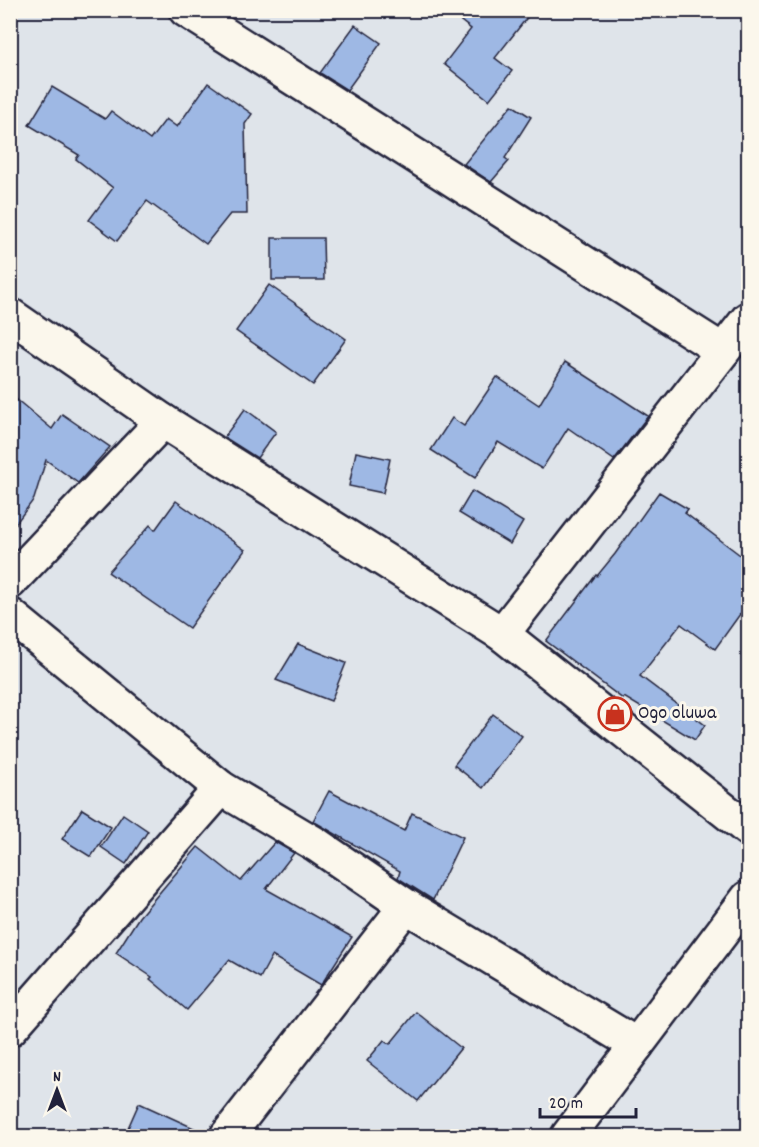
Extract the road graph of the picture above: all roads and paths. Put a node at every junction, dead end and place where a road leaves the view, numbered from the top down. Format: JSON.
{"nodes":[{"id":1,"x":186,"y":10,"type":"edge"},
{"id":2,"x":10,"y":315,"type":"edge"},
{"id":3,"x":748,"y":319,"type":"edge"},
{"id":4,"x":723,"y":351,"type":"junction"},
{"id":5,"x":163,"y":421,"type":"junction"},
{"id":6,"x":10,"y":582,"type":"edge"},
{"id":7,"x":10,"y":615,"type":"edge"},
{"id":8,"x":502,"y":634,"type":"junction"},
{"id":9,"x":221,"y":788,"type":"junction"},
{"id":10,"x":748,"y":830,"type":"edge"},
{"id":11,"x":748,"y":898,"type":"edge"},
{"id":12,"x":406,"y":906,"type":"junction"},
{"id":13,"x":10,"y":1029,"type":"edge"},
{"id":14,"x":637,"y":1045,"type":"junction"},
{"id":15,"x":227,"y":1137,"type":"edge"},
{"id":16,"x":568,"y":1137,"type":"edge"}],
"edges":[{"from":1,"to":4,"type":"street"},
{"from":2,"to":5,"type":"street"},
{"from":3,"to":4,"type":"street"},
{"from":4,"to":8,"type":"street"},
{"from":5,"to":6,"type":"street"},
{"from":5,"to":8,"type":"street"},
{"from":7,"to":9,"type":"street"},
{"from":8,"to":10,"type":"street"},
{"from":9,"to":12,"type":"street"},
{"from":9,"to":13,"type":"street"},
{"from":11,"to":14,"type":"street"},
{"from":12,"to":14,"type":"street"},
{"from":12,"to":15,"type":"street"},
{"from":14,"to":16,"type":"street"}]}
